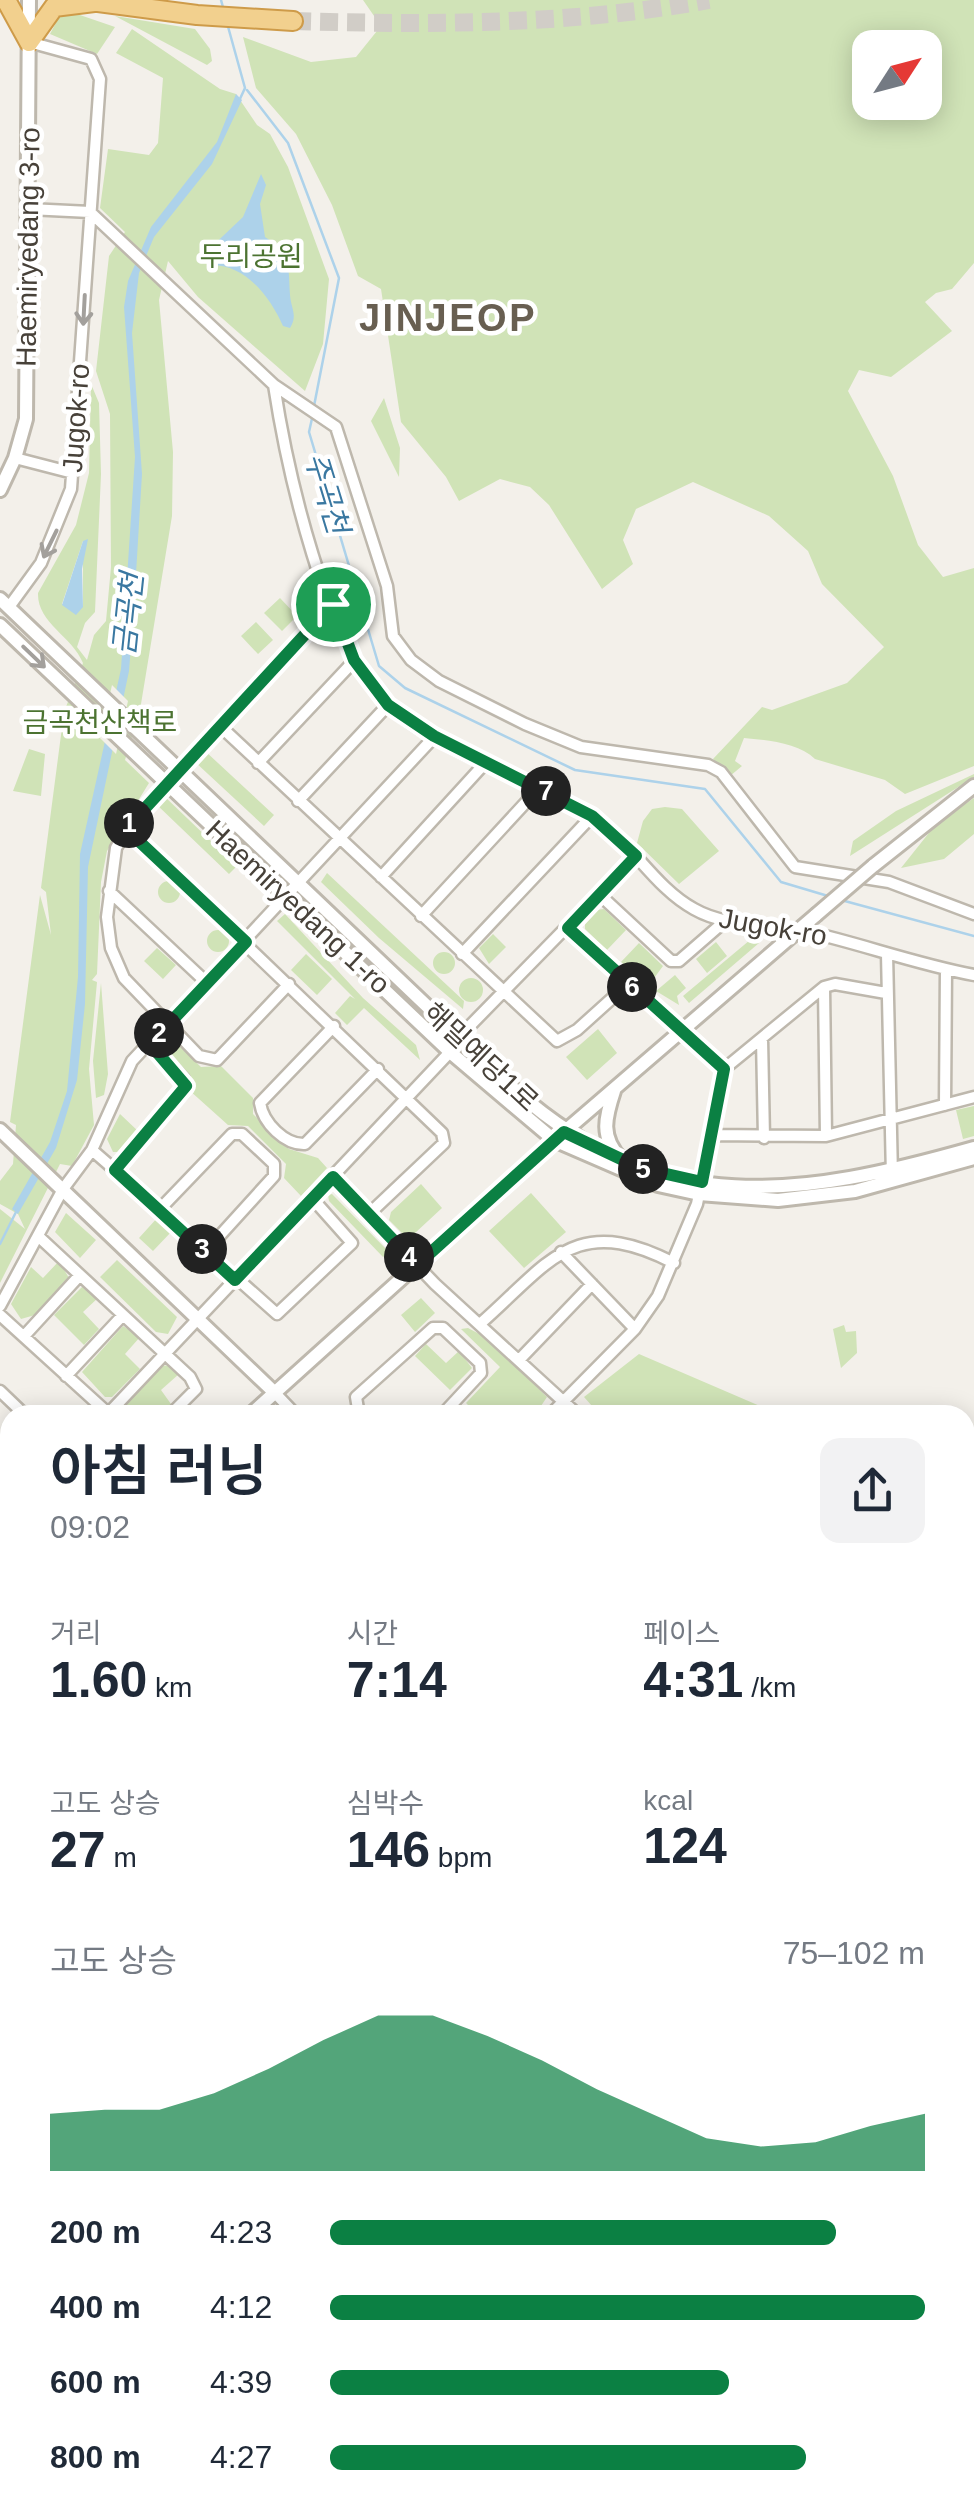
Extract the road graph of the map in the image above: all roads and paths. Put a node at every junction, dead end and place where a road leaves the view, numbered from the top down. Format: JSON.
{"nodes":[{"id":1,"x":6,"y":0,"type":"edge"},
{"id":2,"x":29,"y":0,"type":"edge"},
{"id":3,"x":92,"y":1,"type":"edge"},
{"id":4,"x":293,"y":21,"type":"tunnel mouth"},
{"id":5,"x":29,"y":42,"type":"junction"},
{"id":6,"x":28,"y":209,"type":"junction"},
{"id":7,"x":90,"y":212,"type":"junction"},
{"id":8,"x":274,"y":386,"type":"junction"},
{"id":9,"x":16,"y":458,"type":"junction"},
{"id":10,"x":73,"y":473,"type":"junction"},
{"id":11,"x":0,"y":490,"type":"edge"},
{"id":12,"x":4,"y":602,"type":"edge"},
{"id":13,"x":333,"y":604,"type":"junction"},
{"id":14,"x":0,"y":624,"type":"edge"},
{"id":15,"x":354,"y":660,"type":"junction"},
{"id":16,"x":388,"y":705,"type":"junction"},
{"id":17,"x":219,"y":725,"type":"junction"},
{"id":18,"x":434,"y":736,"type":"junction"},
{"id":19,"x":487,"y":762,"type":"junction"},
{"id":20,"x":258,"y":763,"type":"junction"},
{"id":21,"x":178,"y":770,"type":"junction"},
{"id":22,"x":166,"y":782,"type":"junction"},
{"id":23,"x":974,"y":786,"type":"edge"},
{"id":24,"x":540,"y":788,"type":"junction"},
{"id":25,"x":298,"y":800,"type":"junction"},
{"id":26,"x":592,"y":816,"type":"junction"},
{"id":27,"x":126,"y":829,"type":"junction"},
{"id":28,"x":341,"y":839,"type":"junction"},
{"id":29,"x":636,"y":856,"type":"junction"},
{"id":30,"x":382,"y":877,"type":"junction"},
{"id":31,"x":299,"y":884,"type":"junction"},
{"id":32,"x":109,"y":891,"type":"junction"},
{"id":33,"x":600,"y":894,"type":"junction"},
{"id":34,"x":287,"y":897,"type":"junction"},
{"id":35,"x":974,"y":914,"type":"edge"},
{"id":36,"x":420,"y":916,"type":"junction"},
{"id":37,"x":726,"y":920,"type":"junction"},
{"id":38,"x":568,"y":928,"type":"junction"},
{"id":39,"x":800,"y":930,"type":"junction"},
{"id":40,"x":246,"y":942,"type":"junction"},
{"id":41,"x":462,"y":954,"type":"junction"},
{"id":42,"x":887,"y":954,"type":"junction"},
{"id":43,"x":946,"y":969,"type":"junction"},
{"id":44,"x":974,"y":975,"type":"edge"},
{"id":45,"x":206,"y":982,"type":"junction"},
{"id":46,"x":289,"y":984,"type":"junction"},
{"id":47,"x":628,"y":984,"type":"junction"},
{"id":48,"x":824,"y":987,"type":"junction"},
{"id":49,"x":502,"y":993,"type":"junction"},
{"id":50,"x":886,"y":993,"type":"junction"},
{"id":51,"x":167,"y":1024,"type":"junction"},
{"id":52,"x":334,"y":1026,"type":"junction"},
{"id":53,"x":682,"y":1029,"type":"junction"},
{"id":54,"x":459,"y":1037,"type":"junction"},
{"id":55,"x":762,"y":1039,"type":"junction"},
{"id":56,"x":150,"y":1044,"type":"junction"},
{"id":57,"x":450,"y":1052,"type":"junction"},
{"id":58,"x":378,"y":1068,"type":"junction"},
{"id":59,"x":724,"y":1069,"type":"junction"},
{"id":60,"x":616,"y":1087,"type":"junction"},
{"id":61,"x":407,"y":1097,"type":"junction"},
{"id":62,"x":974,"y":1097,"type":"edge"},
{"id":63,"x":945,"y":1105,"type":"junction"},
{"id":64,"x":888,"y":1122,"type":"junction"},
{"id":65,"x":0,"y":1130,"type":"edge"},
{"id":66,"x":712,"y":1135,"type":"junction"},
{"id":67,"x":559,"y":1136,"type":"junction"},
{"id":68,"x":826,"y":1136,"type":"junction"},
{"id":69,"x":764,"y":1138,"type":"junction"},
{"id":70,"x":974,"y":1148,"type":"edge"},
{"id":71,"x":92,"y":1150,"type":"junction"},
{"id":72,"x":974,"y":1158,"type":"edge"},
{"id":73,"x":622,"y":1161,"type":"junction"},
{"id":74,"x":115,"y":1170,"type":"junction"},
{"id":75,"x":333,"y":1177,"type":"junction"},
{"id":76,"x":892,"y":1177,"type":"junction"},
{"id":77,"x":700,"y":1188,"type":"junction"},
{"id":78,"x":63,"y":1190,"type":"junction"},
{"id":79,"x":312,"y":1198,"type":"junction"},
{"id":80,"x":160,"y":1209,"type":"junction"},
{"id":81,"x":369,"y":1214,"type":"junction"},
{"id":82,"x":38,"y":1236,"type":"junction"},
{"id":83,"x":205,"y":1252,"type":"junction"},
{"id":84,"x":561,"y":1252,"type":"junction"},
{"id":85,"x":674,"y":1264,"type":"junction"},
{"id":86,"x":417,"y":1265,"type":"junction"},
{"id":87,"x":80,"y":1275,"type":"junction"},
{"id":88,"x":235,"y":1280,"type":"junction"},
{"id":89,"x":592,"y":1284,"type":"junction"},
{"id":90,"x":0,"y":1306,"type":"edge"},
{"id":91,"x":0,"y":1314,"type":"edge"},
{"id":92,"x":123,"y":1315,"type":"junction"},
{"id":93,"x":198,"y":1318,"type":"junction"},
{"id":94,"x":481,"y":1324,"type":"junction"},
{"id":95,"x":635,"y":1328,"type":"junction"},
{"id":96,"x":25,"y":1335,"type":"junction"},
{"id":97,"x":164,"y":1354,"type":"junction"},
{"id":98,"x":520,"y":1359,"type":"junction"},
{"id":99,"x":66,"y":1376,"type":"junction"},
{"id":100,"x":274,"y":1394,"type":"junction"},
{"id":101,"x":564,"y":1401,"type":"junction"},
{"id":102,"x":99,"y":1405,"type":"edge"},
{"id":103,"x":117,"y":1405,"type":"edge"},
{"id":104,"x":180,"y":1405,"type":"edge"},
{"id":105,"x":261,"y":1405,"type":"edge"},
{"id":106,"x":286,"y":1405,"type":"edge"},
{"id":107,"x":357,"y":1405,"type":"edge"},
{"id":108,"x":451,"y":1405,"type":"edge"},
{"id":109,"x":560,"y":1405,"type":"edge"},
{"id":110,"x":568,"y":1405,"type":"edge"}],
"edges":[{"from":1,"to":5,"type":"highway"},
{"from":2,"to":5,"type":"street","name":"Haemiryedang 3-ro"},
{"from":3,"to":4,"type":"highway"},
{"from":3,"to":5,"type":"highway"},
{"from":5,"to":6,"type":"street","name":"Haemiryedang 3-ro"},
{"from":5,"to":7,"type":"street","name":"Jugok-ro"},
{"from":6,"to":7,"type":"street"},
{"from":6,"to":9,"type":"street","name":"Haemiryedang 3-ro"},
{"from":7,"to":8,"type":"street"},
{"from":7,"to":10,"type":"street","name":"Jugok-ro","one_way":true},
{"from":8,"to":13,"type":"street","name":"Jugok-ro"},
{"from":8,"to":35,"type":"street"},
{"from":9,"to":10,"type":"street"},
{"from":9,"to":11,"type":"street","name":"Haemiryedang 3-ro"},
{"from":10,"to":12,"type":"street","name":"Jugok-ro","one_way":true},
{"from":12,"to":21,"type":"street","name":"해밀예당1로"},
{"from":13,"to":15,"type":"street","name":"Jugok-ro"},
{"from":13,"to":17,"type":"street"},
{"from":14,"to":22,"type":"street","one_way":true},
{"from":15,"to":16,"type":"street","name":"Jugok-ro"},
{"from":15,"to":20,"type":"street"},
{"from":16,"to":18,"type":"street","name":"Jugok-ro"},
{"from":16,"to":25,"type":"street"},
{"from":17,"to":20,"type":"street"},
{"from":17,"to":21,"type":"street"},
{"from":18,"to":19,"type":"street","name":"Jugok-ro"},
{"from":18,"to":28,"type":"street"},
{"from":19,"to":24,"type":"street","name":"Jugok-ro"},
{"from":19,"to":30,"type":"street"},
{"from":20,"to":25,"type":"street"},
{"from":21,"to":22,"type":"street"},
{"from":21,"to":31,"type":"street","name":"해밀예당1로"},
{"from":22,"to":27,"type":"street"},
{"from":22,"to":34,"type":"street","name":"Haemiryedang 1-ro"},
{"from":23,"to":39,"type":"street","bridge":true},
{"from":24,"to":26,"type":"street","name":"Jugok-ro"},
{"from":24,"to":36,"type":"street"},
{"from":25,"to":28,"type":"street"},
{"from":26,"to":29,"type":"street","name":"Jugok-ro"},
{"from":26,"to":41,"type":"street"},
{"from":27,"to":32,"type":"street"},
{"from":27,"to":40,"type":"street"},
{"from":28,"to":30,"type":"street"},
{"from":28,"to":31,"type":"street"},
{"from":29,"to":33,"type":"street"},
{"from":29,"to":37,"type":"street","name":"Jugok-ro"},
{"from":30,"to":36,"type":"street"},
{"from":31,"to":34,"type":"street"},
{"from":31,"to":54,"type":"street","name":"해밀예당1로"},
{"from":32,"to":45,"type":"street"},
{"from":32,"to":51,"type":"street"},
{"from":33,"to":37,"type":"street"},
{"from":33,"to":38,"type":"street"},
{"from":34,"to":40,"type":"street"},
{"from":34,"to":57,"type":"street","name":"Haemiryedang 1-ro"},
{"from":36,"to":41,"type":"street"},
{"from":37,"to":39,"type":"street","name":"Jugok-ro"},
{"from":38,"to":47,"type":"street"},
{"from":38,"to":49,"type":"street"},
{"from":39,"to":42,"type":"street","name":"Jugok-ro"},
{"from":39,"to":53,"type":"street"},
{"from":40,"to":45,"type":"street"},
{"from":40,"to":46,"type":"street"},
{"from":41,"to":49,"type":"street"},
{"from":42,"to":43,"type":"street","name":"Jugok-ro"},
{"from":42,"to":50,"type":"street"},
{"from":43,"to":44,"type":"street","name":"Jugok-ro"},
{"from":43,"to":63,"type":"street"},
{"from":45,"to":51,"type":"street"},
{"from":46,"to":51,"type":"street"},
{"from":46,"to":52,"type":"street"},
{"from":47,"to":49,"type":"street"},
{"from":47,"to":53,"type":"street"},
{"from":48,"to":50,"type":"street"},
{"from":48,"to":55,"type":"street"},
{"from":48,"to":68,"type":"street"},
{"from":49,"to":54,"type":"street"},
{"from":50,"to":64,"type":"street"},
{"from":51,"to":56,"type":"street"},
{"from":52,"to":58,"type":"street"},
{"from":52,"to":58,"type":"street"},
{"from":53,"to":59,"type":"street"},
{"from":53,"to":60,"type":"street"},
{"from":54,"to":67,"type":"street","name":"해밀예당1로"},
{"from":55,"to":59,"type":"street"},
{"from":55,"to":69,"type":"street"},
{"from":56,"to":71,"type":"street"},
{"from":56,"to":74,"type":"street"},
{"from":57,"to":61,"type":"street"},
{"from":57,"to":67,"type":"street","name":"Haemiryedang 1-ro"},
{"from":58,"to":61,"type":"street"},
{"from":59,"to":66,"type":"street"},
{"from":60,"to":67,"type":"street"},
{"from":60,"to":73,"type":"street"},
{"from":61,"to":75,"type":"street"},
{"from":61,"to":81,"type":"street"},
{"from":62,"to":63,"type":"street"},
{"from":63,"to":64,"type":"street"},
{"from":64,"to":68,"type":"street"},
{"from":64,"to":76,"type":"street"},
{"from":65,"to":78,"type":"street"},
{"from":66,"to":69,"type":"street"},
{"from":66,"to":77,"type":"street"},
{"from":67,"to":73,"type":"street","name":"해밀예당1로"},
{"from":67,"to":77,"type":"street","name":"Haemiryedang 1-ro"},
{"from":67,"to":86,"type":"street"},
{"from":68,"to":69,"type":"street"},
{"from":70,"to":76,"type":"street"},
{"from":71,"to":74,"type":"street"},
{"from":71,"to":78,"type":"street"},
{"from":72,"to":76,"type":"street","name":"Haemiryedang 1-ro"},
{"from":73,"to":77,"type":"street","name":"해밀예당1로"},
{"from":74,"to":80,"type":"street"},
{"from":75,"to":79,"type":"street"},
{"from":75,"to":81,"type":"street"},
{"from":76,"to":77,"type":"street","name":"Haemiryedang 1-ro"},
{"from":77,"to":85,"type":"street"},
{"from":78,"to":82,"type":"street"},
{"from":78,"to":93,"type":"street"},
{"from":79,"to":88,"type":"street"},
{"from":79,"to":88,"type":"street"},
{"from":80,"to":83,"type":"street"},
{"from":80,"to":83,"type":"street"},
{"from":81,"to":86,"type":"street"},
{"from":82,"to":87,"type":"street"},
{"from":82,"to":90,"type":"street"},
{"from":83,"to":88,"type":"street"},
{"from":84,"to":85,"type":"street"},
{"from":84,"to":89,"type":"street"},
{"from":84,"to":94,"type":"street"},
{"from":85,"to":95,"type":"street"},
{"from":86,"to":94,"type":"street"},
{"from":86,"to":100,"type":"street"},
{"from":87,"to":92,"type":"street"},
{"from":87,"to":96,"type":"street"},
{"from":88,"to":93,"type":"street"},
{"from":89,"to":95,"type":"street"},
{"from":89,"to":98,"type":"street"},
{"from":91,"to":96,"type":"street"},
{"from":92,"to":97,"type":"street"},
{"from":92,"to":99,"type":"street"},
{"from":93,"to":97,"type":"street"},
{"from":93,"to":100,"type":"street"},
{"from":94,"to":98,"type":"street"},
{"from":95,"to":101,"type":"street"},
{"from":96,"to":99,"type":"street"},
{"from":97,"to":103,"type":"street"},
{"from":97,"to":104,"type":"street"},
{"from":98,"to":101,"type":"street"},
{"from":99,"to":102,"type":"street"},
{"from":100,"to":105,"type":"street"},
{"from":100,"to":106,"type":"street"},
{"from":101,"to":109,"type":"street"},
{"from":101,"to":110,"type":"street"},
{"from":107,"to":108,"type":"street"}]}
